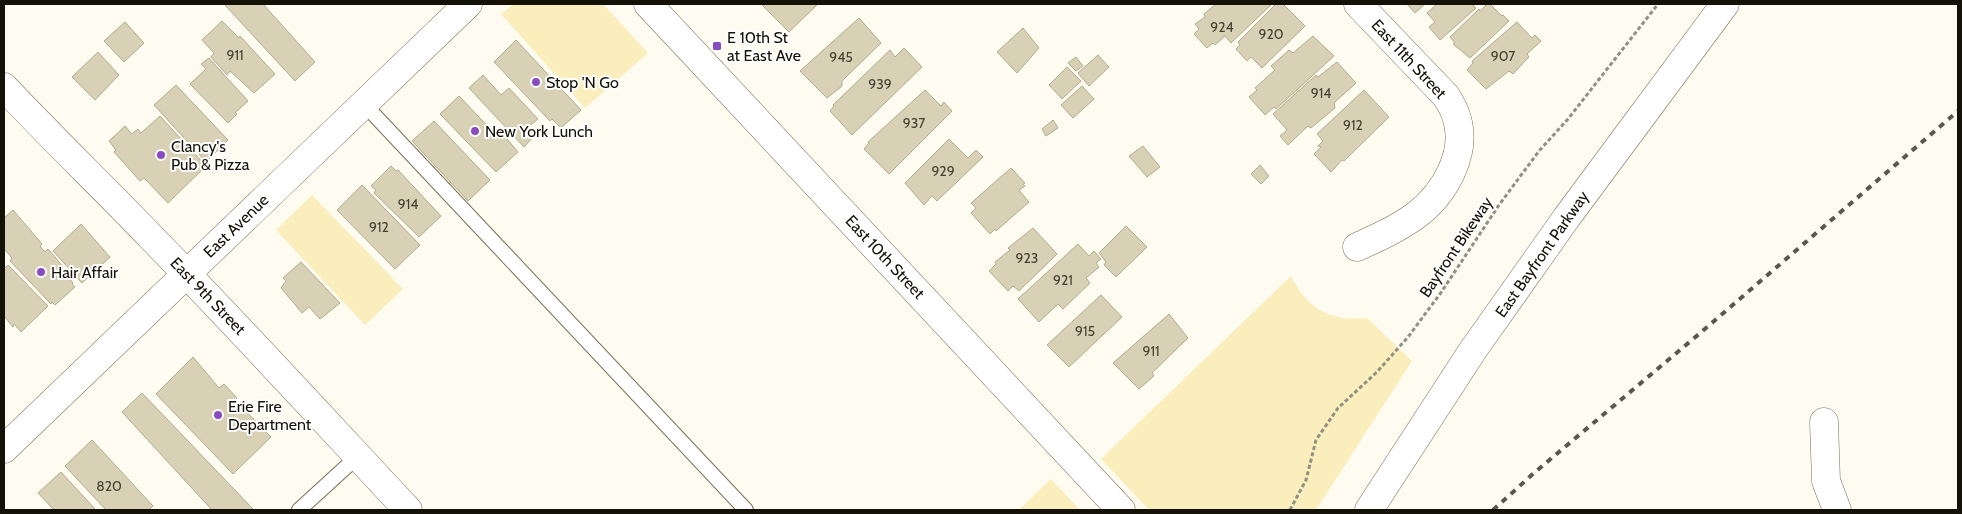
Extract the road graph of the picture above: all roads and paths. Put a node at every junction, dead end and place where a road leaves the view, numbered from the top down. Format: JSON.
{"nodes":[{"id":1,"x":468,"y":4,"type":"edge"},
{"id":2,"x":648,"y":4,"type":"edge"},
{"id":3,"x":1358,"y":4,"type":"edge"},
{"id":4,"x":1658,"y":4,"type":"edge"},
{"id":5,"x":1725,"y":4,"type":"edge"},
{"id":6,"x":4,"y":87,"type":"edge"},
{"id":7,"x":364,"y":104,"type":"junction"},
{"id":8,"x":1357,"y":247,"type":"dead end"},
{"id":9,"x":187,"y":274,"type":"junction"},
{"id":10,"x":1824,"y":422,"type":"dead end"},
{"id":11,"x":4,"y":448,"type":"edge"},
{"id":12,"x":357,"y":457,"type":"junction"},
{"id":13,"x":299,"y":510,"type":"edge"},
{"id":14,"x":408,"y":510,"type":"edge"},
{"id":15,"x":746,"y":510,"type":"edge"},
{"id":16,"x":1121,"y":510,"type":"edge"},
{"id":17,"x":1290,"y":510,"type":"edge"},
{"id":18,"x":1369,"y":510,"type":"edge"},
{"id":19,"x":1837,"y":510,"type":"edge"}],
"edges":[{"from":1,"to":7,"type":"main road","name":"East Avenue"},
{"from":2,"to":16,"type":"main road","name":"East 10th Street"},
{"from":3,"to":8,"type":"main road","name":"East 11th Street"},
{"from":4,"to":17,"type":"path","name":"Bayfront Bikeway"},
{"from":5,"to":18,"type":"main road","name":"East Bayfront Parkway"},
{"from":6,"to":9,"type":"main road","name":"East 9th Street"},
{"from":7,"to":9,"type":"main road","name":"East Avenue"},
{"from":7,"to":15,"type":"lane"},
{"from":9,"to":11,"type":"main road","name":"East Avenue"},
{"from":9,"to":12,"type":"main road","name":"East 9th Street"},
{"from":10,"to":19,"type":"main road"},
{"from":12,"to":13,"type":"lane"},
{"from":12,"to":14,"type":"main road","name":"East 9th Street"}]}
